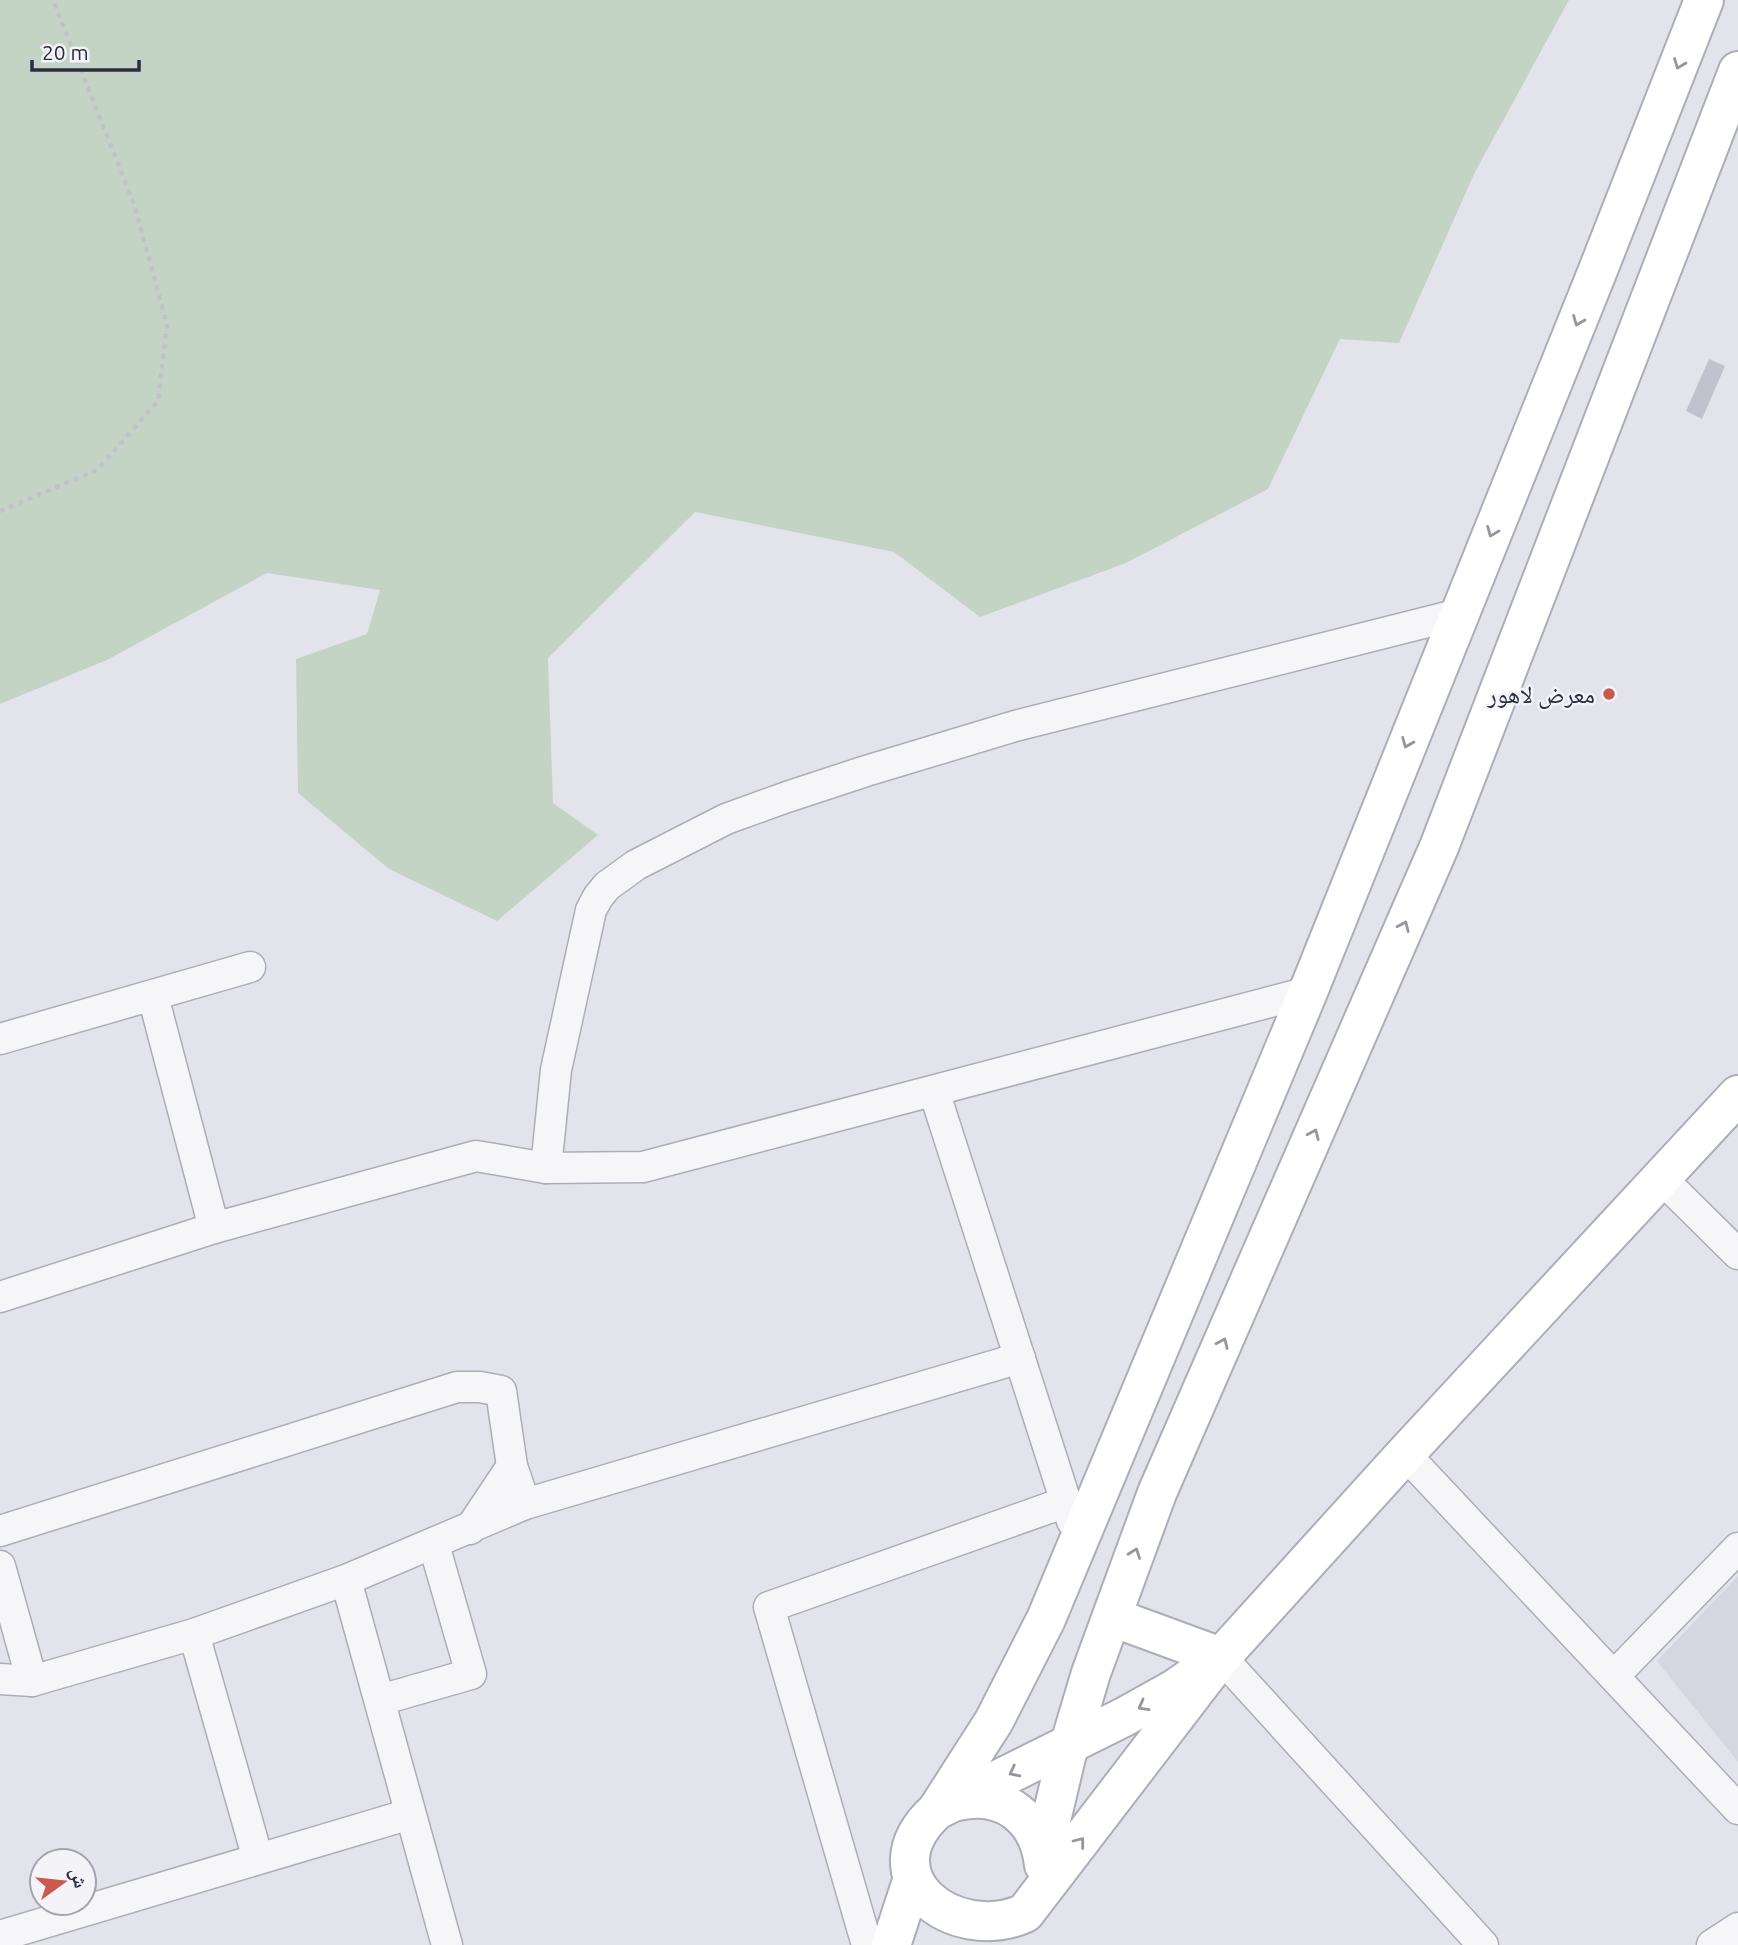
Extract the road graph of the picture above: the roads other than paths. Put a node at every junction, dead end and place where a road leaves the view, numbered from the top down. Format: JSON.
{"nodes":[{"id":1,"x":1704,"y":0,"type":"edge"},
{"id":2,"x":1738,"y":71,"type":"edge"},
{"id":3,"x":1598,"y":270,"type":"junction"},
{"id":4,"x":1651,"y":297,"type":"junction"},
{"id":5,"x":1459,"y":614,"type":"junction"},
{"id":6,"x":250,"y":967,"type":"dead end"},
{"id":7,"x":1308,"y":992,"type":"junction"},
{"id":8,"x":153,"y":996,"type":"junction"},
{"id":9,"x":0,"y":1039,"type":"edge"},
{"id":10,"x":934,"y":1091,"type":"junction"},
{"id":11,"x":1738,"y":1095,"type":"edge"},
{"id":12,"x":546,"y":1168,"type":"junction"},
{"id":13,"x":1660,"y":1177,"type":"junction"},
{"id":14,"x":214,"y":1228,"type":"junction"},
{"id":15,"x":1738,"y":1254,"type":"edge"},
{"id":16,"x":0,"y":1297,"type":"edge"},
{"id":17,"x":1020,"y":1358,"type":"junction"},
{"id":18,"x":1405,"y":1454,"type":"junction"},
{"id":19,"x":512,"y":1466,"type":"junction"},
{"id":20,"x":1066,"y":1502,"type":"junction"},
{"id":21,"x":525,"y":1504,"type":"junction"},
{"id":22,"x":470,"y":1530,"type":"junction"},
{"id":23,"x":0,"y":1531,"type":"edge"},
{"id":24,"x":1079,"y":1541,"type":"junction"},
{"id":25,"x":433,"y":1545,"type":"junction"},
{"id":26,"x":1738,"y":1548,"type":"edge"},
{"id":27,"x":0,"y":1566,"type":"edge"},
{"id":28,"x":346,"y":1580,"type":"junction"},
{"id":29,"x":1112,"y":1617,"type":"junction"},
{"id":30,"x":194,"y":1634,"type":"junction"},
{"id":31,"x":1221,"y":1657,"type":"junction"},
{"id":32,"x":1615,"y":1675,"type":"junction"},
{"id":33,"x":0,"y":1679,"type":"edge"},
{"id":34,"x":32,"y":1681,"type":"junction"},
{"id":35,"x":380,"y":1700,"type":"junction"},
{"id":36,"x":1071,"y":1742,"type":"junction"},
{"id":37,"x":947,"y":1806,"type":"junction"},
{"id":38,"x":1738,"y":1809,"type":"edge"},
{"id":39,"x":410,"y":1814,"type":"junction"},
{"id":40,"x":1043,"y":1854,"type":"junction"},
{"id":41,"x":258,"y":1859,"type":"junction"},
{"id":42,"x":911,"y":1884,"type":"junction"},
{"id":43,"x":1018,"y":1920,"type":"edge"},
{"id":44,"x":1738,"y":1928,"type":"edge"},
{"id":45,"x":0,"y":1936,"type":"edge"},
{"id":46,"x":447,"y":1945,"type":"edge"},
{"id":47,"x":867,"y":1945,"type":"edge"},
{"id":48,"x":891,"y":1945,"type":"edge"},
{"id":49,"x":1483,"y":1945,"type":"edge"},
{"id":50,"x":1712,"y":1945,"type":"edge"}],
"edges":[{"from":1,"to":3,"type":"main road","one_way":true},
{"from":2,"to":4,"type":"main road"},
{"from":3,"to":4,"type":"main road"},
{"from":3,"to":5,"type":"main road","one_way":true},
{"from":29,"to":4,"type":"main road","one_way":true},
{"from":5,"to":7,"type":"main road","one_way":true},
{"from":5,"to":12,"type":"street"},
{"from":6,"to":8,"type":"street"},
{"from":7,"to":10,"type":"street"},
{"from":7,"to":24,"type":"main road"},
{"from":8,"to":9,"type":"street"},
{"from":8,"to":14,"type":"street"},
{"from":10,"to":12,"type":"street"},
{"from":10,"to":17,"type":"street"},
{"from":11,"to":13,"type":"main road"},
{"from":12,"to":14,"type":"street"},
{"from":13,"to":15,"type":"street"},
{"from":13,"to":18,"type":"main road"},
{"from":14,"to":16,"type":"street"},
{"from":17,"to":20,"type":"street"},
{"from":17,"to":21,"type":"street"},
{"from":18,"to":31,"type":"main road"},
{"from":18,"to":32,"type":"street"},
{"from":19,"to":21,"type":"street"},
{"from":19,"to":22,"type":"street"},
{"from":19,"to":23,"type":"street"},
{"from":20,"to":24,"type":"street"},
{"from":20,"to":47,"type":"street"},
{"from":21,"to":22,"type":"street"},
{"from":22,"to":25,"type":"street"},
{"from":24,"to":37,"type":"main road"},
{"from":25,"to":28,"type":"street"},
{"from":25,"to":35,"type":"street"},
{"from":26,"to":32,"type":"street"},
{"from":27,"to":34,"type":"street"},
{"from":28,"to":30,"type":"street"},
{"from":28,"to":35,"type":"street"},
{"from":29,"to":31,"type":"main road"},
{"from":29,"to":36,"type":"main road"},
{"from":30,"to":34,"type":"street"},
{"from":30,"to":41,"type":"street"},
{"from":31,"to":36,"type":"main road","one_way":true},
{"from":43,"to":31,"type":"main road","one_way":true},
{"from":31,"to":49,"type":"street"},
{"from":32,"to":38,"type":"street"},
{"from":33,"to":34,"type":"street"},
{"from":35,"to":39,"type":"street"},
{"from":36,"to":37,"type":"main road","one_way":true},
{"from":36,"to":40,"type":"main road"},
{"from":37,"to":40,"type":"main road"},
{"from":37,"to":42,"type":"main road"},
{"from":39,"to":41,"type":"street"},
{"from":39,"to":46,"type":"street"},
{"from":40,"to":43,"type":"main road"},
{"from":41,"to":45,"type":"street"},
{"from":42,"to":43,"type":"main road"},
{"from":42,"to":48,"type":"main road"},
{"from":44,"to":50,"type":"street"}]}
